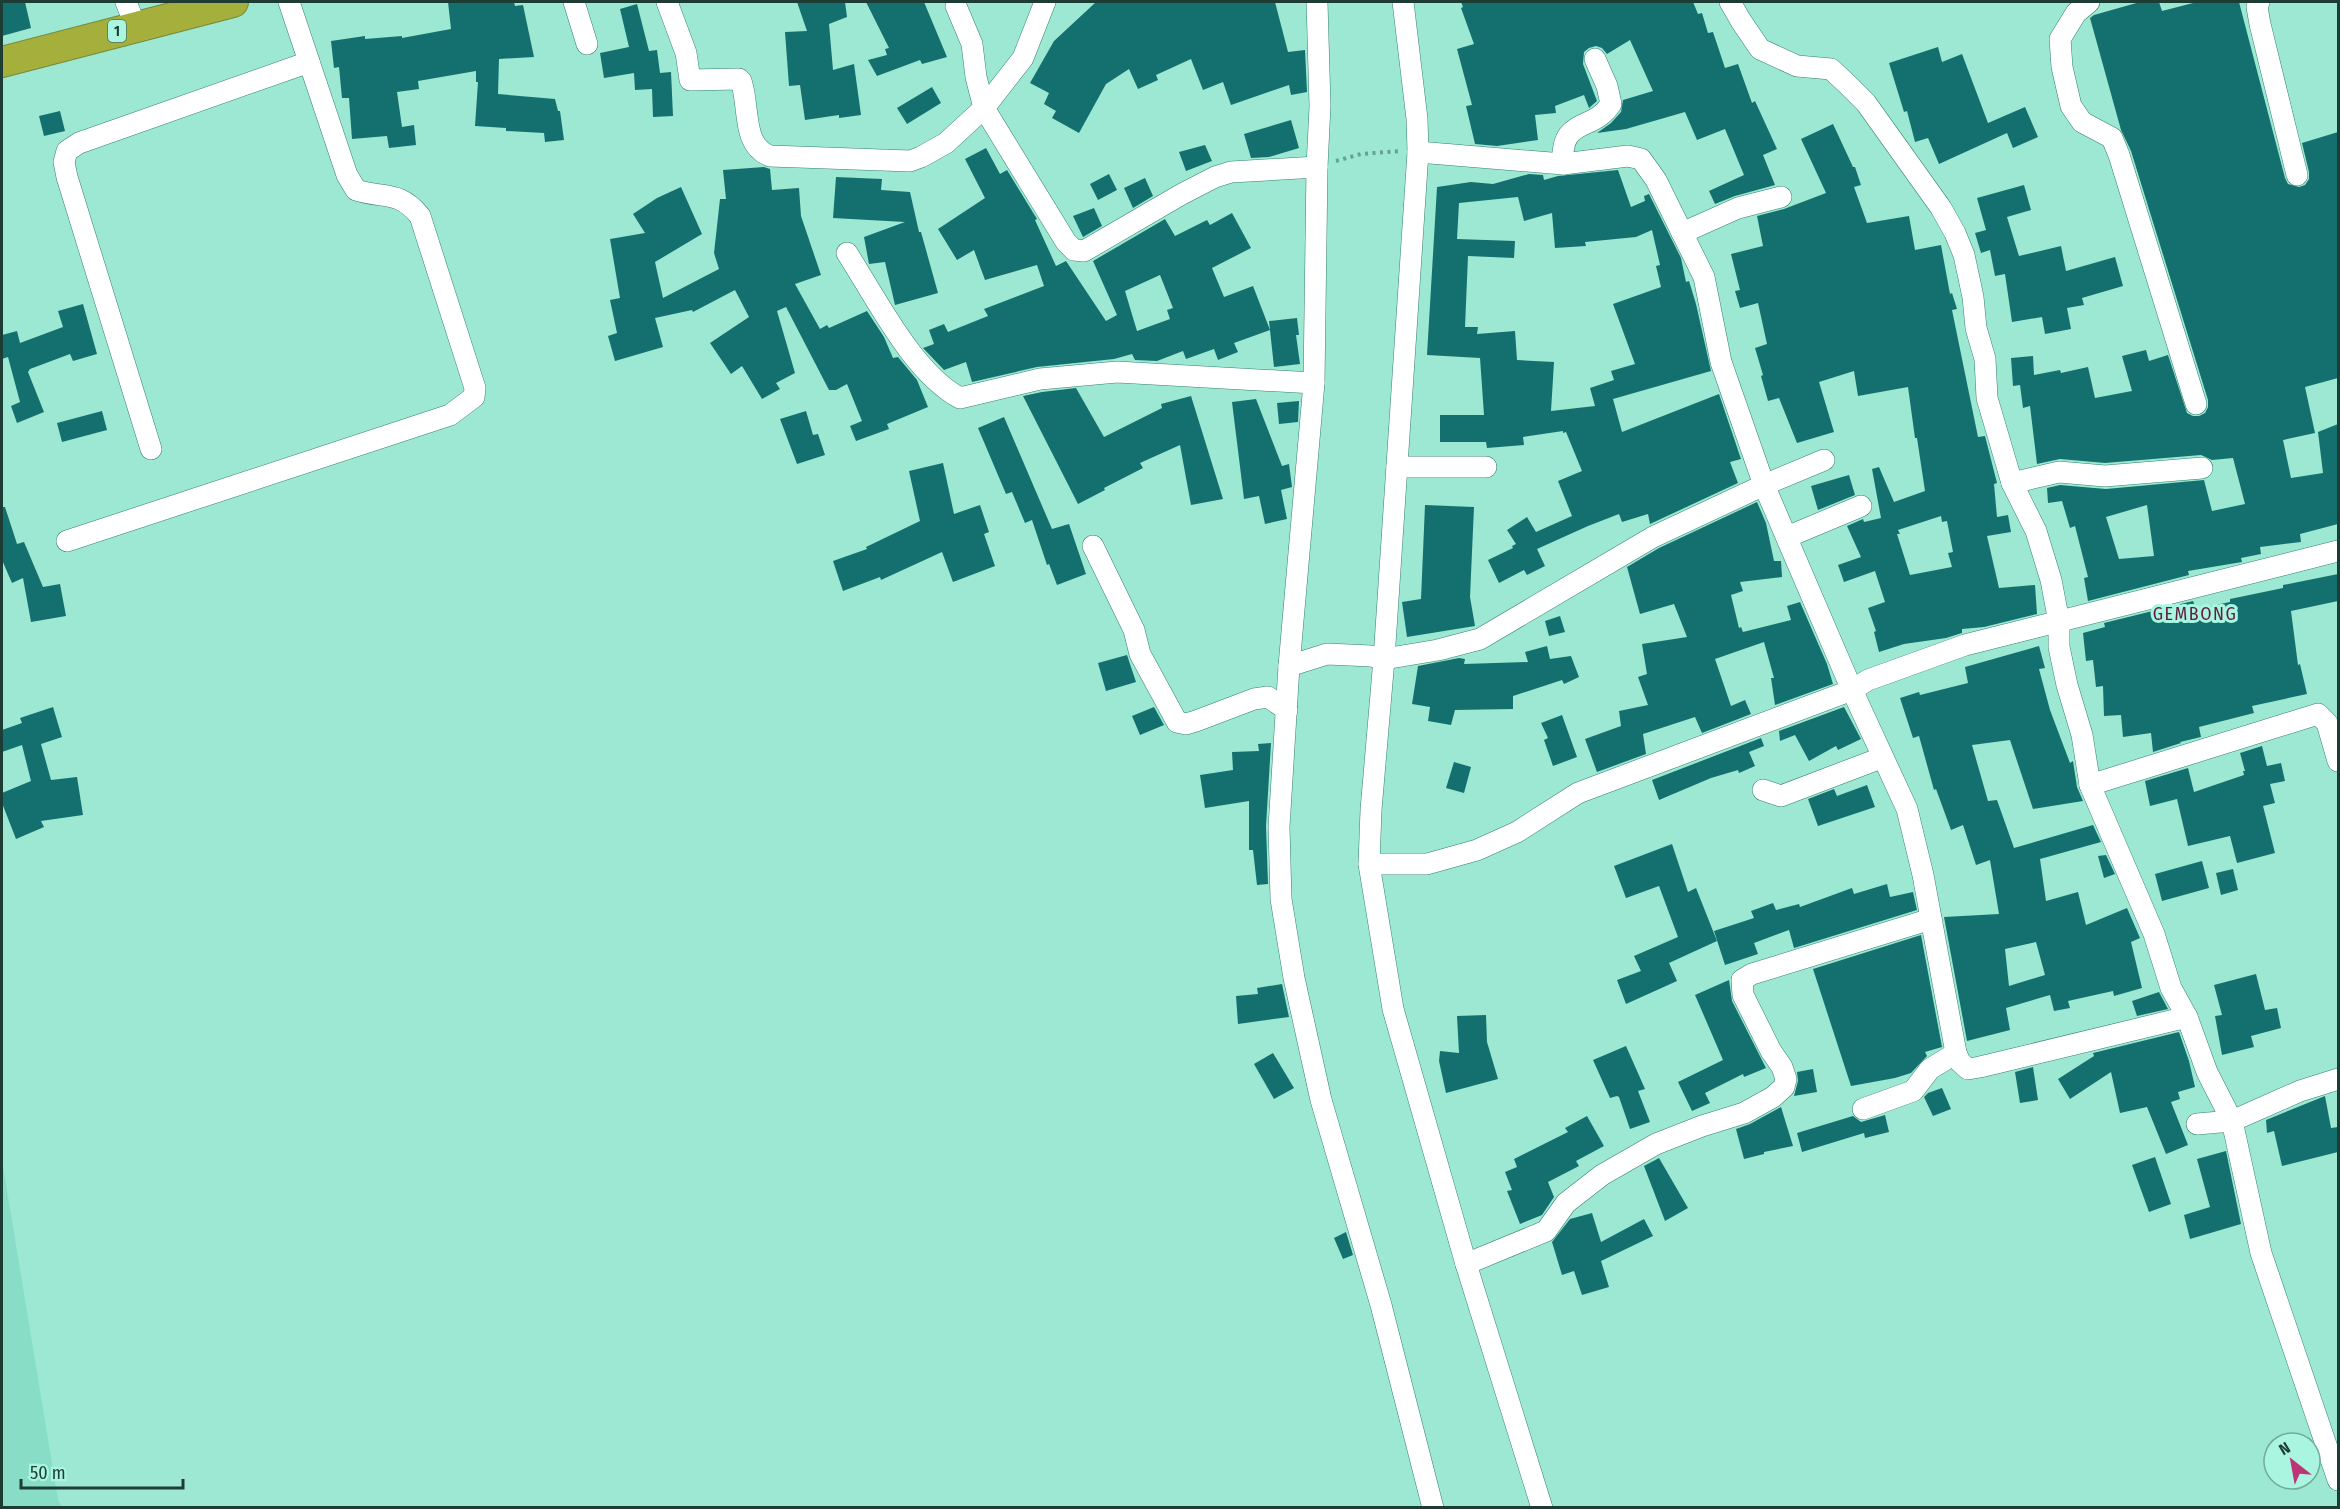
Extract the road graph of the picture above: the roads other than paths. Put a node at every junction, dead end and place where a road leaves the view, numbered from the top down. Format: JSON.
{"nodes":[{"id":1,"x":233,"y":2,"type":"edge"},
{"id":2,"x":289,"y":2,"type":"edge"},
{"id":3,"x":574,"y":2,"type":"edge"},
{"id":4,"x":667,"y":2,"type":"edge"},
{"id":5,"x":1045,"y":2,"type":"edge"},
{"id":6,"x":1317,"y":2,"type":"edge"},
{"id":7,"x":1403,"y":2,"type":"edge"},
{"id":8,"x":1730,"y":2,"type":"edge"},
{"id":9,"x":2089,"y":2,"type":"edge"},
{"id":10,"x":2259,"y":2,"type":"edge"},
{"id":11,"x":956,"y":6,"type":"dead end"},
{"id":12,"x":131,"y":14,"type":"edge"},
{"id":13,"x":588,"y":44,"type":"dead end"},
{"id":14,"x":1595,"y":58,"type":"dead end"},
{"id":15,"x":2,"y":62,"type":"edge"},
{"id":16,"x":309,"y":62,"type":"junction"},
{"id":17,"x":984,"y":108,"type":"junction"},
{"id":18,"x":1409,"y":152,"type":"junction"},
{"id":19,"x":1563,"y":164,"type":"junction"},
{"id":20,"x":1317,"y":167,"type":"junction"},
{"id":21,"x":2297,"y":175,"type":"dead end"},
{"id":22,"x":1781,"y":197,"type":"dead end"},
{"id":23,"x":1682,"y":233,"type":"junction"},
{"id":24,"x":847,"y":253,"type":"dead end"},
{"id":25,"x":1314,"y":383,"type":"junction"},
{"id":26,"x":2196,"y":405,"type":"dead end"},
{"id":27,"x":151,"y":449,"type":"dead end"},
{"id":28,"x":1824,"y":460,"type":"dead end"},
{"id":29,"x":1397,"y":466,"type":"junction"},
{"id":30,"x":1486,"y":467,"type":"dead end"},
{"id":31,"x":2202,"y":468,"type":"dead end"},
{"id":32,"x":2012,"y":483,"type":"junction"},
{"id":33,"x":1764,"y":484,"type":"junction"},
{"id":34,"x":1860,"y":506,"type":"dead end"},
{"id":35,"x":1786,"y":537,"type":"junction"},
{"id":36,"x":67,"y":541,"type":"dead end"},
{"id":37,"x":1093,"y":546,"type":"dead end"},
{"id":38,"x":2338,"y":551,"type":"edge"},
{"id":39,"x":2059,"y":622,"type":"junction"},
{"id":40,"x":1378,"y":658,"type":"junction"},
{"id":41,"x":1289,"y":666,"type":"junction"},
{"id":42,"x":1851,"y":690,"type":"junction"},
{"id":43,"x":1287,"y":710,"type":"junction"},
{"id":44,"x":1881,"y":758,"type":"junction"},
{"id":45,"x":2338,"y":761,"type":"edge"},
{"id":46,"x":2090,"y":785,"type":"junction"},
{"id":47,"x":1763,"y":790,"type":"dead end"},
{"id":48,"x":1370,"y":864,"type":"junction"},
{"id":49,"x":1931,"y":919,"type":"junction"},
{"id":50,"x":2187,"y":1017,"type":"junction"},
{"id":51,"x":1956,"y":1053,"type":"junction"},
{"id":52,"x":2338,"y":1078,"type":"edge"},
{"id":53,"x":1863,"y":1109,"type":"dead end"},
{"id":54,"x":2232,"y":1121,"type":"junction"},
{"id":55,"x":2197,"y":1124,"type":"dead end"},
{"id":56,"x":1466,"y":1264,"type":"junction"},
{"id":57,"x":2338,"y":1480,"type":"edge"},
{"id":58,"x":1433,"y":1508,"type":"edge"},
{"id":59,"x":1542,"y":1508,"type":"edge"}],
"edges":[{"from":1,"to":12,"type":"highway","number":"1"},
{"from":2,"to":16,"type":"street"},
{"from":3,"to":13,"type":"street"},
{"from":4,"to":17,"type":"street"},
{"from":5,"to":17,"type":"street"},
{"from":6,"to":20,"type":"street"},
{"from":7,"to":18,"type":"street"},
{"from":8,"to":32,"type":"street"},
{"from":9,"to":26,"type":"street"},
{"from":10,"to":21,"type":"street"},
{"from":11,"to":17,"type":"street"},
{"from":12,"to":15,"type":"highway","number":"1"},
{"from":14,"to":19,"type":"street"},
{"from":16,"to":27,"type":"street"},
{"from":16,"to":36,"type":"street"},
{"from":17,"to":20,"type":"street"},
{"from":18,"to":19,"type":"street"},
{"from":18,"to":29,"type":"street"},
{"from":19,"to":23,"type":"street"},
{"from":20,"to":25,"type":"street"},
{"from":22,"to":23,"type":"street"},
{"from":23,"to":33,"type":"street"},
{"from":24,"to":25,"type":"street"},
{"from":25,"to":41,"type":"street"},
{"from":28,"to":33,"type":"street"},
{"from":29,"to":30,"type":"street"},
{"from":29,"to":40,"type":"street"},
{"from":31,"to":32,"type":"street"},
{"from":32,"to":39,"type":"street"},
{"from":33,"to":35,"type":"street"},
{"from":33,"to":40,"type":"street"},
{"from":34,"to":35,"type":"street"},
{"from":35,"to":42,"type":"street"},
{"from":37,"to":43,"type":"street"},
{"from":38,"to":39,"type":"street"},
{"from":39,"to":42,"type":"street"},
{"from":39,"to":46,"type":"street"},
{"from":40,"to":41,"type":"street"},
{"from":40,"to":48,"type":"street"},
{"from":41,"to":43,"type":"street"},
{"from":42,"to":44,"type":"street"},
{"from":42,"to":48,"type":"street"},
{"from":43,"to":58,"type":"street"},
{"from":44,"to":47,"type":"street"},
{"from":44,"to":49,"type":"street"},
{"from":45,"to":46,"type":"street"},
{"from":46,"to":50,"type":"street"},
{"from":48,"to":56,"type":"street"},
{"from":49,"to":51,"type":"street"},
{"from":49,"to":56,"type":"street"},
{"from":50,"to":51,"type":"street"},
{"from":50,"to":54,"type":"street"},
{"from":51,"to":53,"type":"street"},
{"from":52,"to":54,"type":"street"},
{"from":54,"to":55,"type":"street"},
{"from":54,"to":57,"type":"street"},
{"from":56,"to":59,"type":"street"}]}
